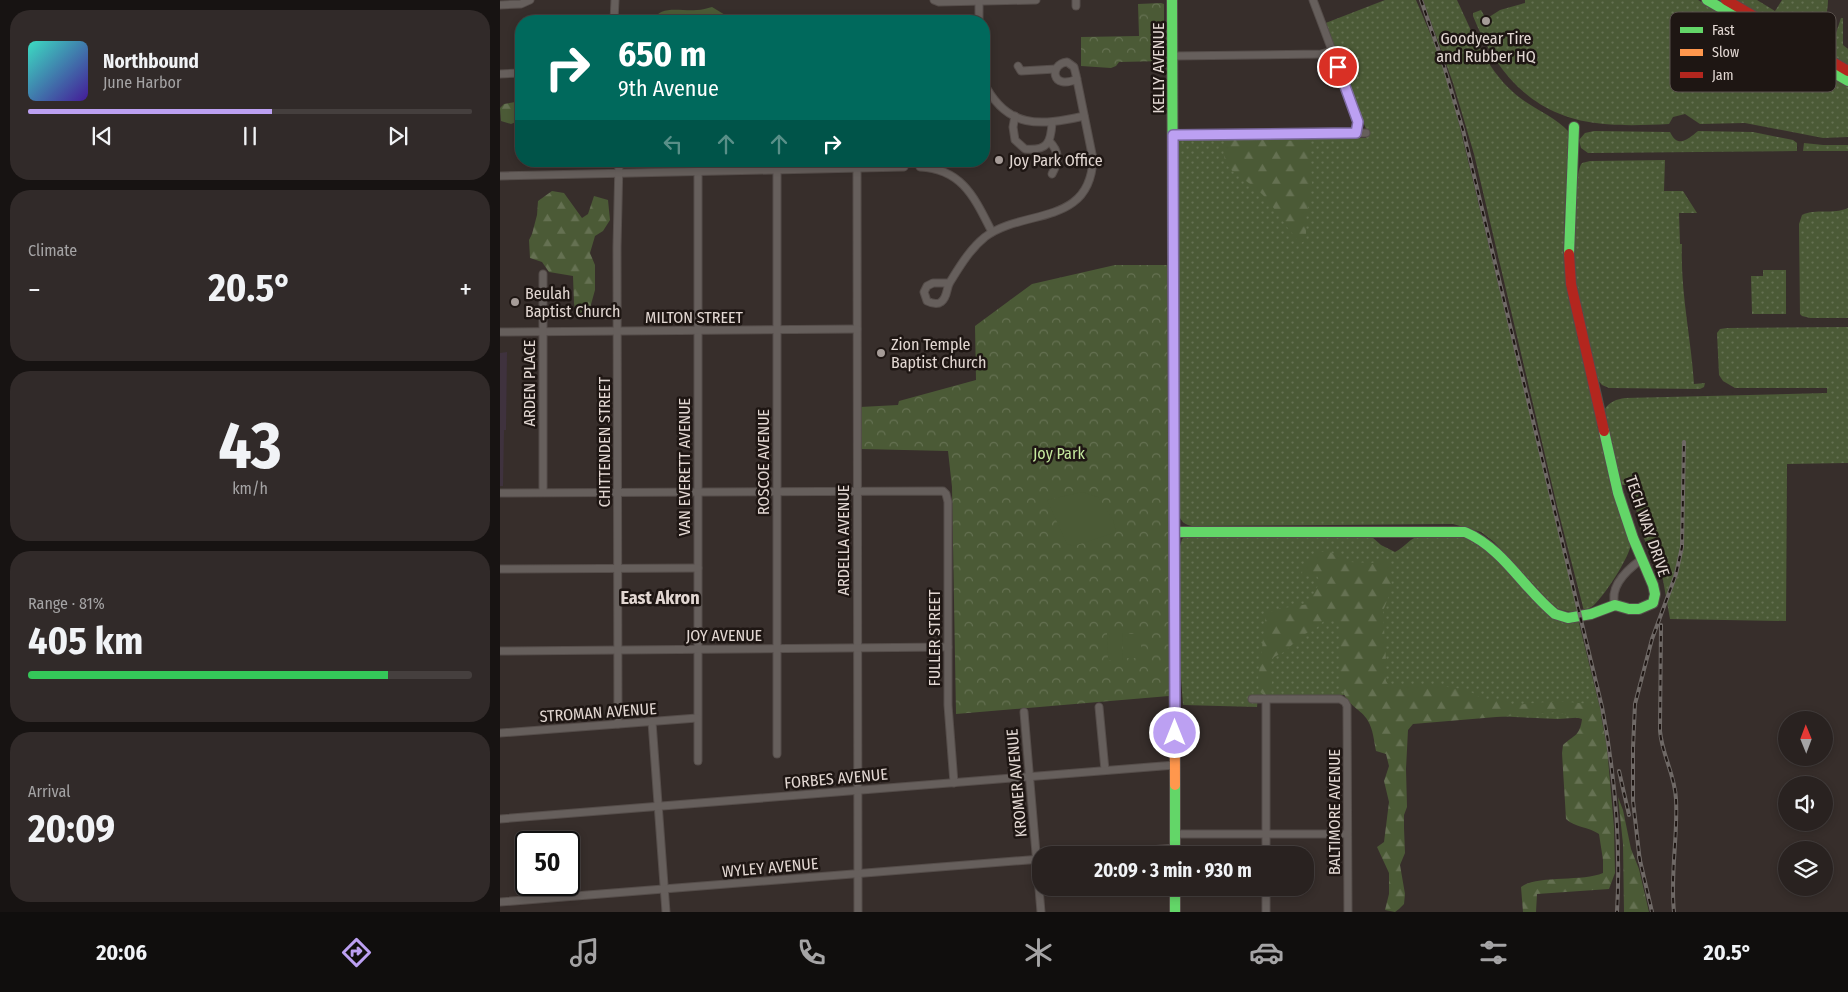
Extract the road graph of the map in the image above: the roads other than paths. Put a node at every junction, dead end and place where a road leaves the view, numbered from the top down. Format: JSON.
{"nodes":[{"id":1,"x":530,"y":0,"type":"edge"},
{"id":2,"x":615,"y":0,"type":"edge"},
{"id":3,"x":934,"y":0,"type":"edge"},
{"id":4,"x":979,"y":0,"type":"edge"},
{"id":5,"x":1036,"y":0,"type":"edge"},
{"id":6,"x":1172,"y":0,"type":"edge"},
{"id":7,"x":1313,"y":0,"type":"edge"},
{"id":8,"x":1707,"y":0,"type":"edge"},
{"id":9,"x":1726,"y":0,"type":"edge"},
{"id":10,"x":500,"y":4,"type":"edge"},
{"id":11,"x":1728,"y":12,"type":"edge"},
{"id":12,"x":1747,"y":12,"type":"edge"},
{"id":13,"x":614,"y":15,"type":"edge"},
{"id":14,"x":979,"y":15,"type":"edge"},
{"id":15,"x":1332,"y":51,"type":"junction"},
{"id":16,"x":1173,"y":56,"type":"junction"},
{"id":17,"x":1836,"y":64,"type":"edge"},
{"id":18,"x":1018,"y":66,"type":"dead end"},
{"id":19,"x":1056,"y":70,"type":"junction"},
{"id":20,"x":1848,"y":71,"type":"edge"},
{"id":21,"x":515,"y":73,"type":"edge"},
{"id":22,"x":500,"y":74,"type":"edge"},
{"id":23,"x":1836,"y":74,"type":"edge"},
{"id":24,"x":1077,"y":79,"type":"junction"},
{"id":25,"x":1848,"y":81,"type":"edge"},
{"id":26,"x":990,"y":93,"type":"edge"},
{"id":27,"x":1015,"y":116,"type":"junction"},
{"id":28,"x":1084,"y":116,"type":"junction"},
{"id":29,"x":1052,"y":123,"type":"junction"},
{"id":30,"x":1574,"y":127,"type":"dead end"},
{"id":31,"x":1356,"y":133,"type":"junction"},
{"id":32,"x":1366,"y":133,"type":"dead end"},
{"id":33,"x":1173,"y":135,"type":"junction"},
{"id":34,"x":1049,"y":141,"type":"junction"},
{"id":35,"x":619,"y":167,"type":"edge"},
{"id":36,"x":920,"y":167,"type":"dead end"},
{"id":37,"x":904,"y":168,"type":"dead end"},
{"id":38,"x":857,"y":169,"type":"junction"},
{"id":39,"x":777,"y":170,"type":"junction"},
{"id":40,"x":698,"y":172,"type":"junction"},
{"id":41,"x":618,"y":174,"type":"junction"},
{"id":42,"x":1052,"y":174,"type":"dead end"},
{"id":43,"x":500,"y":176,"type":"edge"},
{"id":44,"x":992,"y":232,"type":"junction"},
{"id":45,"x":543,"y":274,"type":"dead end"},
{"id":46,"x":949,"y":283,"type":"dead end"},
{"id":47,"x":857,"y":329,"type":"junction"},
{"id":48,"x":777,"y":330,"type":"junction"},
{"id":49,"x":618,"y":331,"type":"junction"},
{"id":50,"x":697,"y":331,"type":"junction"},
{"id":51,"x":500,"y":332,"type":"edge"},
{"id":52,"x":543,"y":332,"type":"junction"},
{"id":53,"x":777,"y":491,"type":"junction"},
{"id":54,"x":857,"y":491,"type":"junction"},
{"id":55,"x":543,"y":492,"type":"junction"},
{"id":56,"x":618,"y":492,"type":"junction"},
{"id":57,"x":697,"y":492,"type":"junction"},
{"id":58,"x":500,"y":493,"type":"edge"},
{"id":59,"x":1175,"y":532,"type":"junction"},
{"id":60,"x":1642,"y":559,"type":"junction"},
{"id":61,"x":698,"y":568,"type":"junction"},
{"id":62,"x":500,"y":569,"type":"edge"},
{"id":63,"x":618,"y":569,"type":"junction"},
{"id":64,"x":1616,"y":605,"type":"junction"},
{"id":65,"x":858,"y":647,"type":"junction"},
{"id":66,"x":948,"y":647,"type":"junction"},
{"id":67,"x":777,"y":648,"type":"junction"},
{"id":68,"x":618,"y":649,"type":"junction"},
{"id":69,"x":698,"y":649,"type":"junction"},
{"id":70,"x":500,"y":651,"type":"edge"},
{"id":71,"x":1252,"y":699,"type":"dead end"},
{"id":72,"x":1266,"y":700,"type":"junction"},
{"id":73,"x":1099,"y":707,"type":"dead end"},
{"id":74,"x":1024,"y":712,"type":"dead end"},
{"id":75,"x":697,"y":718,"type":"junction"},
{"id":76,"x":652,"y":722,"type":"junction"},
{"id":77,"x":618,"y":724,"type":"junction"},
{"id":78,"x":500,"y":733,"type":"edge"},
{"id":79,"x":777,"y":754,"type":"dead end"},
{"id":80,"x":698,"y":762,"type":"dead end"},
{"id":81,"x":1175,"y":765,"type":"junction"},
{"id":82,"x":1105,"y":770,"type":"junction"},
{"id":83,"x":1030,"y":777,"type":"junction"},
{"id":84,"x":954,"y":783,"type":"junction"},
{"id":85,"x":858,"y":790,"type":"junction"},
{"id":86,"x":658,"y":806,"type":"junction"},
{"id":87,"x":500,"y":819,"type":"edge"},
{"id":88,"x":1267,"y":833,"type":"junction"},
{"id":89,"x":1175,"y":834,"type":"junction"},
{"id":90,"x":1347,"y":834,"type":"junction"},
{"id":91,"x":1038,"y":846,"type":"edge"},
{"id":92,"x":1175,"y":846,"type":"edge"},
{"id":93,"x":1266,"y":846,"type":"edge"},
{"id":94,"x":1032,"y":860,"type":"edge"},
{"id":95,"x":858,"y":873,"type":"junction"},
{"id":96,"x":664,"y":889,"type":"junction"},
{"id":97,"x":1040,"y":896,"type":"edge"},
{"id":98,"x":1175,"y":896,"type":"edge"},
{"id":99,"x":1266,"y":896,"type":"edge"},
{"id":100,"x":500,"y":902,"type":"edge"},
{"id":101,"x":666,"y":912,"type":"edge"},
{"id":102,"x":858,"y":912,"type":"edge"},
{"id":103,"x":1041,"y":912,"type":"edge"},
{"id":104,"x":1175,"y":912,"type":"edge"},
{"id":105,"x":1266,"y":912,"type":"edge"},
{"id":106,"x":1348,"y":912,"type":"edge"}],
"edges":[{"from":1,"to":10,"type":"street"},
{"from":2,"to":13,"type":"street"},
{"from":3,"to":4,"type":"street"},
{"from":4,"to":5,"type":"street"},
{"from":4,"to":14,"type":"street"},
{"from":6,"to":16,"type":"main road","name":"KELLY AVENUE"},
{"from":7,"to":15,"type":"street"},
{"from":8,"to":11,"type":"main road"},
{"from":9,"to":12,"type":"main road"},
{"from":15,"to":16,"type":"street"},
{"from":15,"to":31,"type":"street"},
{"from":16,"to":33,"type":"main road","name":"KELLY AVENUE"},
{"from":17,"to":20,"type":"main road"},
{"from":18,"to":19,"type":"street"},
{"from":19,"to":24,"type":"street"},
{"from":19,"to":24,"type":"street"},
{"from":21,"to":22,"type":"street"},
{"from":23,"to":25,"type":"main road"},
{"from":24,"to":28,"type":"street"},
{"from":26,"to":27,"type":"street"},
{"from":27,"to":29,"type":"street"},
{"from":27,"to":34,"type":"street"},
{"from":28,"to":29,"type":"street"},
{"from":28,"to":44,"type":"street"},
{"from":29,"to":34,"type":"street"},
{"from":30,"to":60,"type":"main road","name":"TECH WAY DRIVE"},
{"from":31,"to":32,"type":"street"},
{"from":31,"to":33,"type":"street"},
{"from":33,"to":59,"type":"main road","name":"KELLY AVENUE"},
{"from":34,"to":42,"type":"street"},
{"from":35,"to":41,"type":"street","name":"CHITTENDEN STREET"},
{"from":36,"to":44,"type":"street"},
{"from":37,"to":38,"type":"street"},
{"from":38,"to":39,"type":"street"},
{"from":38,"to":47,"type":"street","name":"ARDELLA AVENUE"},
{"from":39,"to":40,"type":"street"},
{"from":39,"to":48,"type":"street","name":"ROSCOE AVENUE"},
{"from":40,"to":41,"type":"street"},
{"from":40,"to":50,"type":"street","name":"VAN EVERETT AVENUE"},
{"from":41,"to":43,"type":"street"},
{"from":41,"to":49,"type":"street","name":"CHITTENDEN STREET"},
{"from":44,"to":46,"type":"street"},
{"from":45,"to":52,"type":"street","name":"ARDEN PLACE"},
{"from":47,"to":48,"type":"street","name":"MILTON STREET"},
{"from":47,"to":54,"type":"street","name":"ARDELLA AVENUE"},
{"from":48,"to":50,"type":"street","name":"MILTON STREET"},
{"from":48,"to":53,"type":"street","name":"ROSCOE AVENUE"},
{"from":49,"to":50,"type":"street","name":"MILTON STREET"},
{"from":49,"to":52,"type":"street","name":"MILTON STREET"},
{"from":49,"to":56,"type":"street","name":"CHITTENDEN STREET"},
{"from":50,"to":57,"type":"street","name":"VAN EVERETT AVENUE"},
{"from":51,"to":52,"type":"street","name":"MILTON STREET"},
{"from":52,"to":55,"type":"street","name":"ARDEN PLACE"},
{"from":53,"to":54,"type":"street"},
{"from":53,"to":57,"type":"street"},
{"from":53,"to":67,"type":"street","name":"ROSCOE AVENUE"},
{"from":54,"to":65,"type":"street","name":"ARDELLA AVENUE"},
{"from":54,"to":66,"type":"street","name":"FULLER STREET"},
{"from":55,"to":56,"type":"street"},
{"from":55,"to":58,"type":"street"},
{"from":56,"to":57,"type":"street"},
{"from":56,"to":63,"type":"street","name":"CHITTENDEN STREET"},
{"from":57,"to":61,"type":"street","name":"VAN EVERETT AVENUE"},
{"from":59,"to":64,"type":"main road","name":"TECH WAY DRIVE"},
{"from":59,"to":81,"type":"main road","name":"KELLY AVENUE"},
{"from":60,"to":64,"type":"street"},
{"from":60,"to":64,"type":"main road","name":"TECH WAY DRIVE"},
{"from":61,"to":63,"type":"street"},
{"from":61,"to":69,"type":"street","name":"VAN EVERETT AVENUE"},
{"from":62,"to":63,"type":"street"},
{"from":63,"to":68,"type":"street","name":"CHITTENDEN STREET"},
{"from":65,"to":66,"type":"street","name":"JOY AVENUE"},
{"from":65,"to":67,"type":"street","name":"JOY AVENUE"},
{"from":65,"to":85,"type":"street","name":"ARDELLA AVENUE"},
{"from":66,"to":84,"type":"street","name":"FULLER STREET"},
{"from":67,"to":69,"type":"street","name":"JOY AVENUE"},
{"from":67,"to":79,"type":"street","name":"ROSCOE AVENUE"},
{"from":68,"to":69,"type":"street","name":"JOY AVENUE"},
{"from":68,"to":70,"type":"street","name":"JOY AVENUE"},
{"from":68,"to":77,"type":"street","name":"CHITTENDEN STREET"},
{"from":69,"to":75,"type":"street","name":"VAN EVERETT AVENUE"},
{"from":71,"to":72,"type":"street"},
{"from":72,"to":88,"type":"street"},
{"from":72,"to":90,"type":"street","name":"BALTIMORE AVENUE"},
{"from":73,"to":82,"type":"street"},
{"from":74,"to":83,"type":"street","name":"KROMER AVENUE"},
{"from":75,"to":76,"type":"street","name":"STROMAN AVENUE"},
{"from":75,"to":80,"type":"street","name":"VAN EVERETT AVENUE"},
{"from":76,"to":77,"type":"street","name":"STROMAN AVENUE"},
{"from":76,"to":86,"type":"street"},
{"from":77,"to":78,"type":"street","name":"STROMAN AVENUE"},
{"from":81,"to":82,"type":"street","name":"FORBES AVENUE"},
{"from":81,"to":89,"type":"main road","name":"KELLY AVENUE"},
{"from":82,"to":83,"type":"street","name":"FORBES AVENUE"},
{"from":83,"to":84,"type":"street","name":"FORBES AVENUE"},
{"from":83,"to":91,"type":"street","name":"KROMER AVENUE"},
{"from":84,"to":85,"type":"street","name":"FORBES AVENUE"},
{"from":85,"to":86,"type":"street","name":"FORBES AVENUE"},
{"from":85,"to":95,"type":"street","name":"ARDELLA AVENUE"},
{"from":86,"to":87,"type":"street","name":"FORBES AVENUE"},
{"from":86,"to":96,"type":"street"},
{"from":88,"to":89,"type":"street"},
{"from":88,"to":90,"type":"street"},
{"from":88,"to":93,"type":"street"},
{"from":89,"to":92,"type":"main road","name":"KELLY AVENUE"},
{"from":90,"to":106,"type":"street","name":"BALTIMORE AVENUE"},
{"from":94,"to":95,"type":"street","name":"WYLEY AVENUE"},
{"from":95,"to":96,"type":"street","name":"WYLEY AVENUE"},
{"from":95,"to":102,"type":"street","name":"ARDELLA AVENUE"},
{"from":96,"to":100,"type":"street","name":"WYLEY AVENUE"},
{"from":96,"to":101,"type":"street"},
{"from":97,"to":103,"type":"street","name":"KROMER AVENUE"},
{"from":98,"to":104,"type":"main road"},
{"from":99,"to":105,"type":"street"}]}
